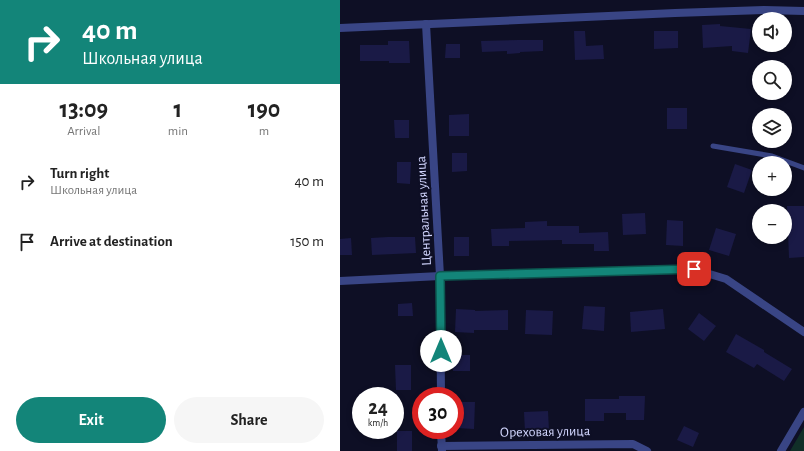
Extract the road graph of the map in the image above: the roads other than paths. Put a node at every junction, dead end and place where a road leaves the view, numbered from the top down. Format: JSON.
{"nodes":[{"id":1,"x":804,"y":11,"type":"edge"},
{"id":2,"x":426,"y":24,"type":"junction"},
{"id":3,"x":340,"y":28,"type":"edge"},
{"id":4,"x":713,"y":146,"type":"dead end"},
{"id":5,"x":804,"y":168,"type":"edge"},
{"id":6,"x":440,"y":276,"type":"junction"},
{"id":7,"x":340,"y":281,"type":"edge"},
{"id":8,"x":804,"y":332,"type":"edge"},
{"id":9,"x":441,"y":387,"type":"edge"},
{"id":10,"x":804,"y":412,"type":"edge"},
{"id":11,"x":441,"y":449,"type":"edge"},
{"id":12,"x":647,"y":451,"type":"edge"},
{"id":13,"x":781,"y":451,"type":"edge"}],
"edges":[{"from":1,"to":2,"type":"street"},
{"from":2,"to":3,"type":"street"},
{"from":2,"to":6,"type":"street","name":"Центральная улица"},
{"from":4,"to":5,"type":"lane"},
{"from":6,"to":7,"type":"street"},
{"from":6,"to":8,"type":"street"},
{"from":6,"to":9,"type":"street","name":"Центральная улица"},
{"from":10,"to":13,"type":"street"},
{"from":11,"to":12,"type":"street","name":"Ореховая улица"}]}
